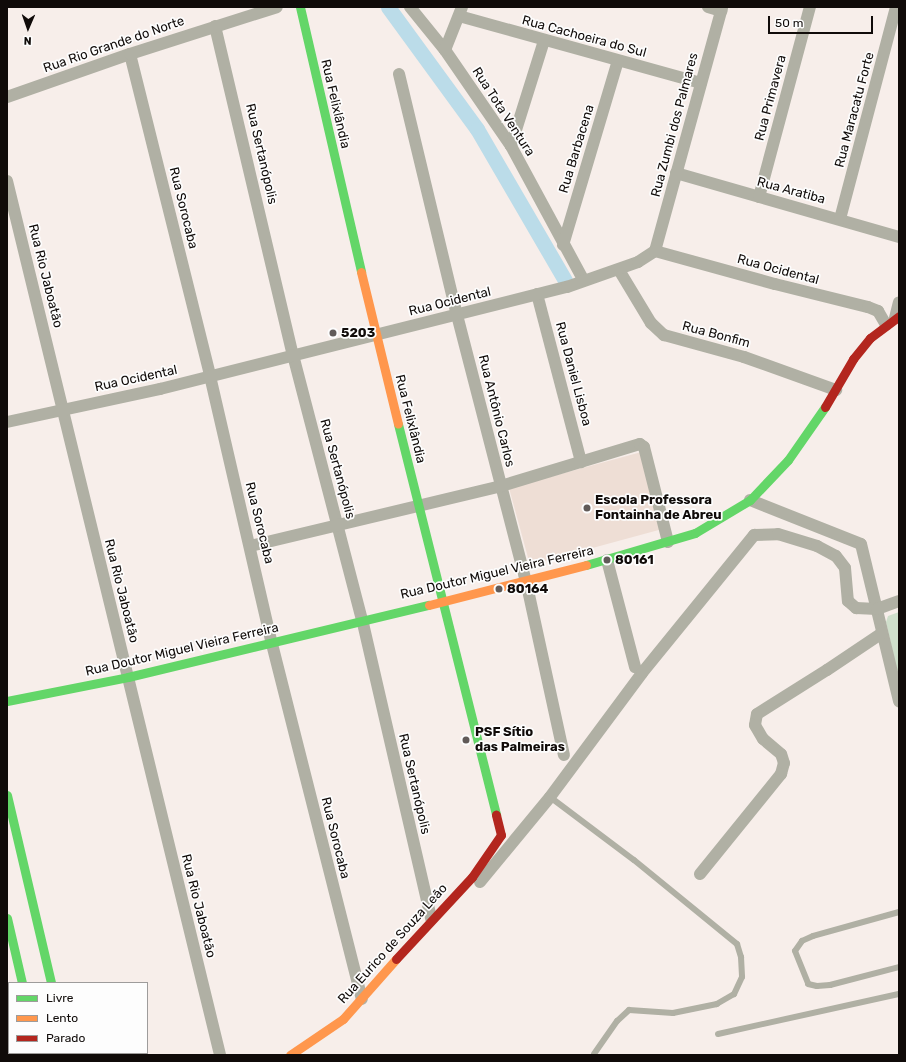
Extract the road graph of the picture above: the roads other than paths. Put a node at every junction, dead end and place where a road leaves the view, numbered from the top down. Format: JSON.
{"nodes":[{"id":1,"x":277,"y":7,"type":"edge"},
{"id":2,"x":300,"y":7,"type":"edge"},
{"id":3,"x":410,"y":7,"type":"edge"},
{"id":4,"x":708,"y":7,"type":"edge"},
{"id":5,"x":810,"y":7,"type":"edge"},
{"id":6,"x":896,"y":7,"type":"edge"},
{"id":7,"x":722,"y":9,"type":"edge"},
{"id":8,"x":461,"y":12,"type":"edge"},
{"id":9,"x":215,"y":26,"type":"junction"},
{"id":10,"x":544,"y":41,"type":"junction"},
{"id":11,"x":445,"y":50,"type":"junction"},
{"id":12,"x":130,"y":54,"type":"junction"},
{"id":13,"x":618,"y":61,"type":"junction"},
{"id":14,"x":399,"y":74,"type":"dead end"},
{"id":15,"x":701,"y":84,"type":"junction"},
{"id":16,"x":7,"y":97,"type":"edge"},
{"id":17,"x":511,"y":146,"type":"junction"},
{"id":18,"x":676,"y":173,"type":"junction"},
{"id":19,"x":7,"y":181,"type":"edge"},
{"id":20,"x":759,"y":197,"type":"junction"},
{"id":21,"x":840,"y":219,"type":"junction"},
{"id":22,"x":899,"y":237,"type":"edge"},
{"id":23,"x":564,"y":245,"type":"junction"},
{"id":24,"x":655,"y":251,"type":"junction"},
{"id":25,"x":619,"y":270,"type":"junction"},
{"id":26,"x":584,"y":281,"type":"junction"},
{"id":27,"x":537,"y":294,"type":"junction"},
{"id":28,"x":899,"y":302,"type":"edge"},
{"id":29,"x":458,"y":315,"type":"junction"},
{"id":30,"x":893,"y":319,"type":"edge"},
{"id":31,"x":376,"y":335,"type":"junction"},
{"id":32,"x":293,"y":355,"type":"junction"},
{"id":33,"x":210,"y":376,"type":"junction"},
{"id":34,"x":836,"y":390,"type":"junction"},
{"id":35,"x":62,"y":409,"type":"junction"},
{"id":36,"x":7,"y":422,"type":"edge"},
{"id":37,"x":581,"y":462,"type":"junction"},
{"id":38,"x":501,"y":486,"type":"junction"},
{"id":39,"x":750,"y":500,"type":"junction"},
{"id":40,"x":418,"y":505,"type":"junction"},
{"id":41,"x":338,"y":526,"type":"junction"},
{"id":42,"x":668,"y":542,"type":"junction"},
{"id":43,"x":250,"y":546,"type":"junction"},
{"id":44,"x":607,"y":560,"type":"junction"},
{"id":45,"x":526,"y":581,"type":"junction"},
{"id":46,"x":442,"y":600,"type":"junction"},
{"id":47,"x":899,"y":601,"type":"edge"},
{"id":48,"x":877,"y":609,"type":"junction"},
{"id":49,"x":362,"y":619,"type":"junction"},
{"id":50,"x":882,"y":632,"type":"junction"},
{"id":51,"x":272,"y":644,"type":"junction"},
{"id":52,"x":635,"y":666,"type":"dead end"},
{"id":53,"x":128,"y":677,"type":"junction"},
{"id":54,"x":7,"y":701,"type":"edge"},
{"id":55,"x":899,"y":701,"type":"edge"},
{"id":56,"x":564,"y":755,"type":"dead end"},
{"id":57,"x":7,"y":794,"type":"edge"},
{"id":58,"x":550,"y":797,"type":"junction"},
{"id":59,"x":502,"y":835,"type":"joint"},
{"id":60,"x":700,"y":874,"type":"dead end"},
{"id":61,"x":480,"y":882,"type":"dead end"},
{"id":62,"x":899,"y":912,"type":"edge"},
{"id":63,"x":7,"y":918,"type":"edge"},
{"id":64,"x":431,"y":919,"type":"junction"},
{"id":65,"x":899,"y":967,"type":"edge"},
{"id":66,"x":22,"y":982,"type":"edge"},
{"id":67,"x":51,"y":982,"type":"edge"},
{"id":68,"x":899,"y":994,"type":"edge"},
{"id":69,"x":362,"y":999,"type":"junction"},
{"id":70,"x":718,"y":1034,"type":"dead end"},
{"id":71,"x":594,"y":1054,"type":"edge"},
{"id":72,"x":220,"y":1055,"type":"edge"},
{"id":73,"x":290,"y":1055,"type":"edge"}],
"edges":[{"from":1,"to":9,"type":"street","name":"Rua Rio Grande do Norte"},
{"from":2,"to":31,"type":"street","name":"Rua Felixlândia"},
{"from":3,"to":11,"type":"street","name":"Rua Tota Ventura"},
{"from":4,"to":7,"type":"street"},
{"from":5,"to":20,"type":"street","name":"Rua Primavera"},
{"from":6,"to":21,"type":"street","name":"Rua Maracatu Forte"},
{"from":7,"to":15,"type":"street","name":"Rua Zumbi dos Palmares"},
{"from":8,"to":10,"type":"street","name":"Rua Cachoeira do Sul"},
{"from":8,"to":11,"type":"street"},
{"from":9,"to":12,"type":"street","name":"Rua Rio Grande do Norte"},
{"from":9,"to":32,"type":"street","name":"Rua Sertanópolis"},
{"from":10,"to":13,"type":"street","name":"Rua Cachoeira do Sul"},
{"from":10,"to":17,"type":"street"},
{"from":11,"to":17,"type":"street","name":"Rua Tota Ventura"},
{"from":12,"to":16,"type":"street","name":"Rua Rio Grande do Norte"},
{"from":12,"to":33,"type":"street","name":"Rua Sorocaba"},
{"from":13,"to":15,"type":"street","name":"Rua Cachoeira do Sul"},
{"from":13,"to":23,"type":"street","name":"Rua Barbacena"},
{"from":14,"to":29,"type":"street","name":"Rua Antônio Carlos"},
{"from":15,"to":18,"type":"street","name":"Rua Zumbi dos Palmares"},
{"from":17,"to":23,"type":"street","name":"Rua Tota Ventura"},
{"from":18,"to":20,"type":"street","name":"Rua Aratiba"},
{"from":18,"to":24,"type":"street","name":"Rua Zumbi dos Palmares"},
{"from":19,"to":35,"type":"street","name":"Rua Rio Jaboatão"},
{"from":20,"to":21,"type":"street","name":"Rua Aratiba"},
{"from":21,"to":22,"type":"street","name":"Rua Aratiba"},
{"from":23,"to":26,"type":"street","name":"Rua Tota Ventura"},
{"from":24,"to":25,"type":"street","name":"Rua Ocidental"},
{"from":24,"to":30,"type":"street","name":"Rua Ocidental"},
{"from":25,"to":26,"type":"street","name":"Rua Ocidental"},
{"from":25,"to":34,"type":"street","name":"Rua Bonfim"},
{"from":26,"to":27,"type":"street","name":"Rua Ocidental"},
{"from":27,"to":29,"type":"street","name":"Rua Ocidental"},
{"from":27,"to":37,"type":"street","name":"Rua Daniel Lisboa"},
{"from":28,"to":30,"type":"street"},
{"from":29,"to":31,"type":"street","name":"Rua Ocidental"},
{"from":29,"to":38,"type":"street","name":"Rua Antônio Carlos"},
{"from":30,"to":34,"type":"street","name":"Rua Doutor Miguel Vieira Ferreira"},
{"from":31,"to":32,"type":"street","name":"Rua Ocidental"},
{"from":31,"to":40,"type":"street","name":"Rua Felixlândia"},
{"from":32,"to":33,"type":"street","name":"Rua Ocidental"},
{"from":32,"to":41,"type":"street","name":"Rua Sertanópolis"},
{"from":33,"to":35,"type":"street","name":"Rua Ocidental"},
{"from":33,"to":43,"type":"street","name":"Rua Sorocaba"},
{"from":34,"to":39,"type":"street","name":"Rua Doutor Miguel Vieira Ferreira"},
{"from":35,"to":36,"type":"street","name":"Rua Ocidental"},
{"from":35,"to":53,"type":"street","name":"Rua Rio Jaboatão"},
{"from":37,"to":38,"type":"street"},
{"from":37,"to":42,"type":"street"},
{"from":38,"to":40,"type":"street"},
{"from":38,"to":45,"type":"street","name":"Rua Antônio Carlos"},
{"from":39,"to":42,"type":"street","name":"Rua Doutor Miguel Vieira Ferreira"},
{"from":39,"to":48,"type":"street"},
{"from":40,"to":41,"type":"street"},
{"from":40,"to":46,"type":"street","name":"Rua Felixlândia"},
{"from":41,"to":43,"type":"street"},
{"from":41,"to":49,"type":"street","name":"Rua Sertanópolis"},
{"from":42,"to":44,"type":"street","name":"Rua Doutor Miguel Vieira Ferreira"},
{"from":43,"to":51,"type":"street","name":"Rua Sorocaba"},
{"from":44,"to":45,"type":"street","name":"Rua Doutor Miguel Vieira Ferreira"},
{"from":44,"to":52,"type":"street"},
{"from":45,"to":46,"type":"street","name":"Rua Doutor Miguel Vieira Ferreira"},
{"from":45,"to":56,"type":"street","name":"Rua Antônio Carlos"},
{"from":46,"to":49,"type":"street","name":"Rua Doutor Miguel Vieira Ferreira"},
{"from":46,"to":59,"type":"street","name":"Rua Felixlândia"},
{"from":47,"to":48,"type":"street"},
{"from":48,"to":50,"type":"street"},
{"from":48,"to":58,"type":"street"},
{"from":49,"to":51,"type":"street","name":"Rua Doutor Miguel Vieira Ferreira"},
{"from":49,"to":64,"type":"street","name":"Rua Sertanópolis"},
{"from":50,"to":55,"type":"street"},
{"from":50,"to":60,"type":"street"},
{"from":51,"to":53,"type":"street","name":"Rua Doutor Miguel Vieira Ferreira"},
{"from":51,"to":69,"type":"street","name":"Rua Sorocaba"},
{"from":53,"to":54,"type":"street","name":"Rua Doutor Miguel Vieira Ferreira"},
{"from":53,"to":72,"type":"street","name":"Rua Rio Jaboatão"},
{"from":57,"to":67,"type":"street"},
{"from":58,"to":61,"type":"street"},
{"from":58,"to":71,"type":"lane"},
{"from":59,"to":64,"type":"street","name":"Rua Eurico de Souza Leão"},
{"from":62,"to":65,"type":"lane"},
{"from":63,"to":66,"type":"street"},
{"from":64,"to":69,"type":"street","name":"Rua Eurico de Souza Leão"},
{"from":68,"to":70,"type":"lane"},
{"from":69,"to":73,"type":"street","name":"Rua Eurico de Souza Leão"}]}
